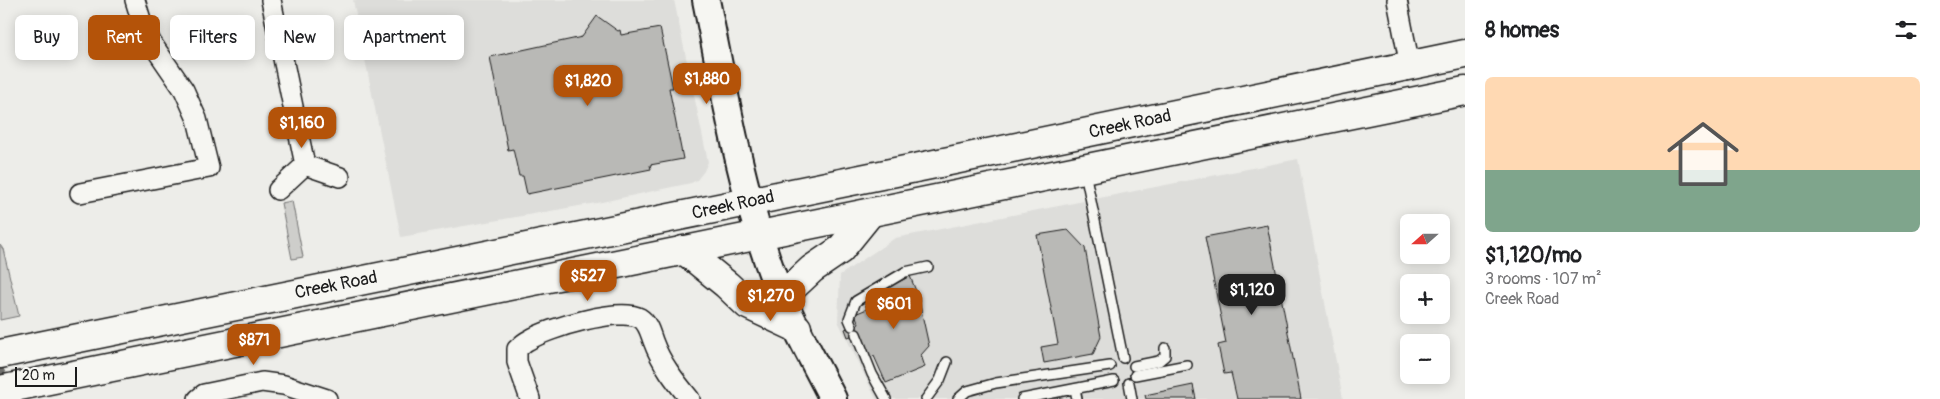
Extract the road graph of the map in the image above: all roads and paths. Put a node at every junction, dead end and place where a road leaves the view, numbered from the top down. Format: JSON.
{"nodes":[{"id":1,"x":135,"y":0,"type":"edge"},
{"id":2,"x":271,"y":0,"type":"edge"},
{"id":3,"x":706,"y":0,"type":"edge"},
{"id":4,"x":1397,"y":0,"type":"edge"},
{"id":5,"x":1465,"y":54,"type":"edge"},
{"id":6,"x":1410,"y":66,"type":"junction"},
{"id":7,"x":1465,"y":91,"type":"edge"},
{"id":8,"x":305,"y":165,"type":"junction"},
{"id":9,"x":1084,"y":168,"type":"junction"},
{"id":10,"x":340,"y":177,"type":"dead end"},
{"id":11,"x":278,"y":190,"type":"dead end"},
{"id":12,"x":80,"y":193,"type":"dead end"},
{"id":13,"x":749,"y":201,"type":"junction"},
{"id":14,"x":870,"y":213,"type":"junction"},
{"id":15,"x":759,"y":235,"type":"junction"},
{"id":16,"x":684,"y":250,"type":"junction"},
{"id":17,"x":928,"y":267,"type":"dead end"},
{"id":18,"x":782,"y":297,"type":"junction"},
{"id":19,"x":798,"y":328,"type":"junction"},
{"id":20,"x":1165,"y":348,"type":"dead end"},
{"id":21,"x":7,"y":352,"type":"edge"},
{"id":22,"x":1123,"y":358,"type":"dead end"},
{"id":23,"x":947,"y":362,"type":"dead end"},
{"id":24,"x":1187,"y":365,"type":"dead end"},
{"id":25,"x":1110,"y":366,"type":"dead end"},
{"id":26,"x":1114,"y":382,"type":"dead end"},
{"id":27,"x":1129,"y":383,"type":"dead end"},
{"id":28,"x":1074,"y":389,"type":"junction"},
{"id":29,"x":0,"y":390,"type":"edge"},
{"id":30,"x":198,"y":399,"type":"edge"},
{"id":31,"x":327,"y":399,"type":"edge"},
{"id":32,"x":530,"y":399,"type":"edge"},
{"id":33,"x":690,"y":399,"type":"edge"},
{"id":34,"x":833,"y":399,"type":"edge"},
{"id":35,"x":886,"y":399,"type":"edge"},
{"id":36,"x":926,"y":399,"type":"edge"},
{"id":37,"x":958,"y":399,"type":"edge"},
{"id":38,"x":1022,"y":399,"type":"edge"},
{"id":39,"x":1077,"y":399,"type":"edge"},
{"id":40,"x":1132,"y":399,"type":"edge"}],
"edges":[{"from":1,"to":12,"type":"street"},
{"from":2,"to":8,"type":"street"},
{"from":3,"to":13,"type":"main road"},
{"from":4,"to":6,"type":"street"},
{"from":5,"to":6,"type":"main road","name":"Creek Road"},
{"from":6,"to":13,"type":"main road","name":"Creek Road"},
{"from":7,"to":9,"type":"main road","name":"Creek Road"},
{"from":8,"to":10,"type":"street"},
{"from":8,"to":11,"type":"street"},
{"from":9,"to":14,"type":"main road","name":"Creek Road"},
{"from":9,"to":22,"type":"lane"},
{"from":13,"to":15,"type":"main road"},
{"from":13,"to":21,"type":"main road","name":"Creek Road"},
{"from":14,"to":15,"type":"main road","name":"Creek Road"},
{"from":14,"to":18,"type":"main road"},
{"from":15,"to":16,"type":"main road","name":"Creek Road"},
{"from":15,"to":18,"type":"main road"},
{"from":16,"to":19,"type":"main road"},
{"from":16,"to":29,"type":"main road","name":"Creek Road"},
{"from":17,"to":35,"type":"lane"},
{"from":18,"to":19,"type":"main road"},
{"from":19,"to":34,"type":"main road"},
{"from":20,"to":24,"type":"lane"},
{"from":23,"to":36,"type":"lane"},
{"from":25,"to":37,"type":"lane"},
{"from":26,"to":28,"type":"lane"},
{"from":27,"to":40,"type":"lane"},
{"from":28,"to":38,"type":"lane"},
{"from":28,"to":39,"type":"lane"},
{"from":30,"to":31,"type":"street"},
{"from":32,"to":33,"type":"street"}]}
